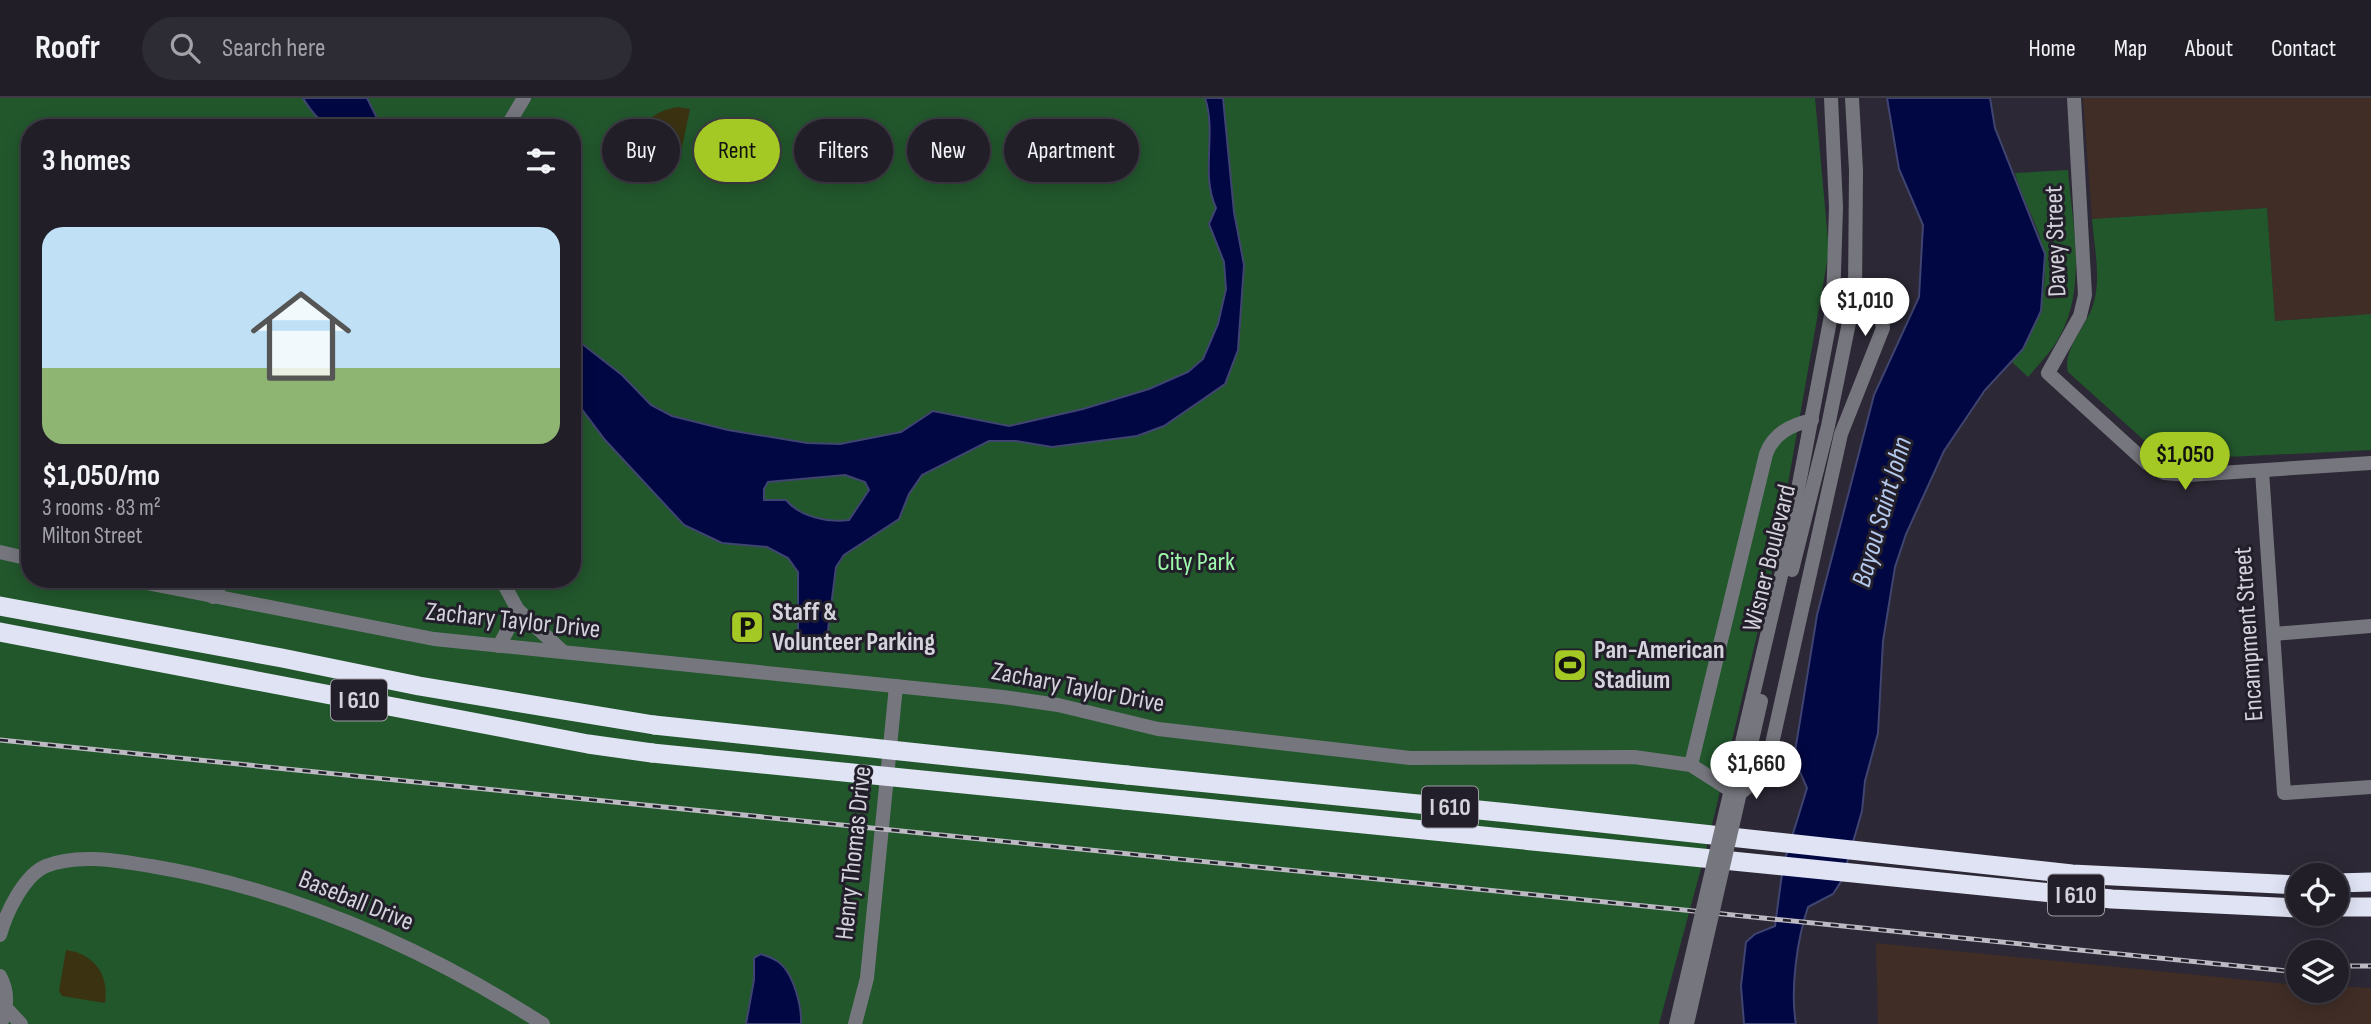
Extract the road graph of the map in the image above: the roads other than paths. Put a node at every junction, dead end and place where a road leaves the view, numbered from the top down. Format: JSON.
{"nodes":[{"id":1,"x":524,"y":98,"type":"edge"},
{"id":2,"x":1831,"y":98,"type":"edge"},
{"id":3,"x":1852,"y":98,"type":"edge"},
{"id":4,"x":2074,"y":98,"type":"edge"},
{"id":5,"x":511,"y":119,"type":"edge"},
{"id":6,"x":1836,"y":207,"type":"junction"},
{"id":7,"x":1855,"y":208,"type":"junction"},
{"id":8,"x":1855,"y":293,"type":"junction"},
{"id":9,"x":1874,"y":309,"type":"junction"},
{"id":10,"x":1851,"y":319,"type":"junction"},
{"id":11,"x":1812,"y":420,"type":"junction"},
{"id":12,"x":1781,"y":433,"type":"junction"},
{"id":13,"x":1806,"y":449,"type":"junction"},
{"id":14,"x":2371,"y":463,"type":"edge"},
{"id":15,"x":2262,"y":471,"type":"junction"},
{"id":16,"x":0,"y":552,"type":"edge"},
{"id":17,"x":21,"y":557,"type":"edge"},
{"id":18,"x":1788,"y":566,"type":"junction"},
{"id":19,"x":170,"y":588,"type":"edge"},
{"id":20,"x":218,"y":588,"type":"edge"},
{"id":21,"x":506,"y":588,"type":"edge"},
{"id":22,"x":213,"y":597,"type":"junction"},
{"id":23,"x":0,"y":607,"type":"edge"},
{"id":24,"x":519,"y":610,"type":"junction"},
{"id":25,"x":2371,"y":626,"type":"edge"},
{"id":26,"x":0,"y":632,"type":"edge"},
{"id":27,"x":2274,"y":634,"type":"junction"},
{"id":28,"x":499,"y":646,"type":"junction"},
{"id":29,"x":561,"y":650,"type":"junction"},
{"id":30,"x":896,"y":686,"type":"junction"},
{"id":31,"x":1691,"y":765,"type":"junction"},
{"id":32,"x":2371,"y":787,"type":"edge"},
{"id":33,"x":2371,"y":881,"type":"edge"},
{"id":34,"x":2349,"y":882,"type":"edge"},
{"id":35,"x":2286,"y":884,"type":"edge"},
{"id":36,"x":2286,"y":907,"type":"edge"},
{"id":37,"x":2349,"y":907,"type":"edge"},
{"id":38,"x":2371,"y":907,"type":"edge"},
{"id":39,"x":0,"y":934,"type":"edge"},
{"id":40,"x":0,"y":976,"type":"edge"},
{"id":41,"x":7,"y":1009,"type":"junction"},
{"id":42,"x":1,"y":1024,"type":"edge"},
{"id":43,"x":21,"y":1024,"type":"edge"},
{"id":44,"x":543,"y":1024,"type":"edge"},
{"id":45,"x":855,"y":1024,"type":"edge"},
{"id":46,"x":1676,"y":1024,"type":"edge"},
{"id":47,"x":1687,"y":1024,"type":"edge"}],
"edges":[{"from":1,"to":5,"type":"street"},
{"from":2,"to":6,"type":"street","name":"Wisner Boulevard"},
{"from":3,"to":7,"type":"street","name":"Wisner Boulevard"},
{"from":4,"to":15,"type":"street","name":"Davey Street"},
{"from":6,"to":7,"type":"street"},
{"from":6,"to":11,"type":"street","name":"Wisner Boulevard"},
{"from":7,"to":8,"type":"street","name":"Wisner Boulevard"},
{"from":8,"to":9,"type":"street"},
{"from":8,"to":10,"type":"street","name":"Wisner Boulevard"},
{"from":9,"to":10,"type":"street"},
{"from":9,"to":31,"type":"street","name":"Zachary Taylor Drive"},
{"from":10,"to":18,"type":"street","name":"Wisner Boulevard"},
{"from":11,"to":12,"type":"street"},
{"from":11,"to":13,"type":"street","name":"Wisner Boulevard"},
{"from":12,"to":13,"type":"street"},
{"from":12,"to":31,"type":"street"},
{"from":13,"to":18,"type":"street","name":"Wisner Boulevard"},
{"from":14,"to":15,"type":"street"},
{"from":15,"to":27,"type":"street","name":"Encampment Street"},
{"from":16,"to":17,"type":"street"},
{"from":18,"to":46,"type":"street","name":"Wisner Boulevard","bridge":true},
{"from":18,"to":47,"type":"street","name":"Wisner Boulevard","bridge":true},
{"from":19,"to":22,"type":"street","name":"Zachary Taylor Drive"},
{"from":20,"to":22,"type":"street"},
{"from":21,"to":24,"type":"street"},
{"from":22,"to":28,"type":"street","name":"Zachary Taylor Drive"},
{"from":23,"to":35,"type":"highway","number":"I 610","bridge":true},
{"from":24,"to":28,"type":"street"},
{"from":24,"to":29,"type":"street"},
{"from":25,"to":27,"type":"street"},
{"from":26,"to":36,"type":"highway","number":"I 610","bridge":true},
{"from":27,"to":32,"type":"street","name":"Encampment Street"},
{"from":28,"to":29,"type":"street","name":"Zachary Taylor Drive"},
{"from":29,"to":30,"type":"street","name":"Zachary Taylor Drive"},
{"from":30,"to":31,"type":"street","name":"Zachary Taylor Drive"},
{"from":30,"to":45,"type":"street","name":"Henry Thomas Drive"},
{"from":33,"to":34,"type":"highway"},
{"from":37,"to":38,"type":"highway"},
{"from":39,"to":44,"type":"street","name":"Baseball Drive"},
{"from":40,"to":41,"type":"street"},
{"from":41,"to":42,"type":"street"},
{"from":41,"to":43,"type":"street"}]}
